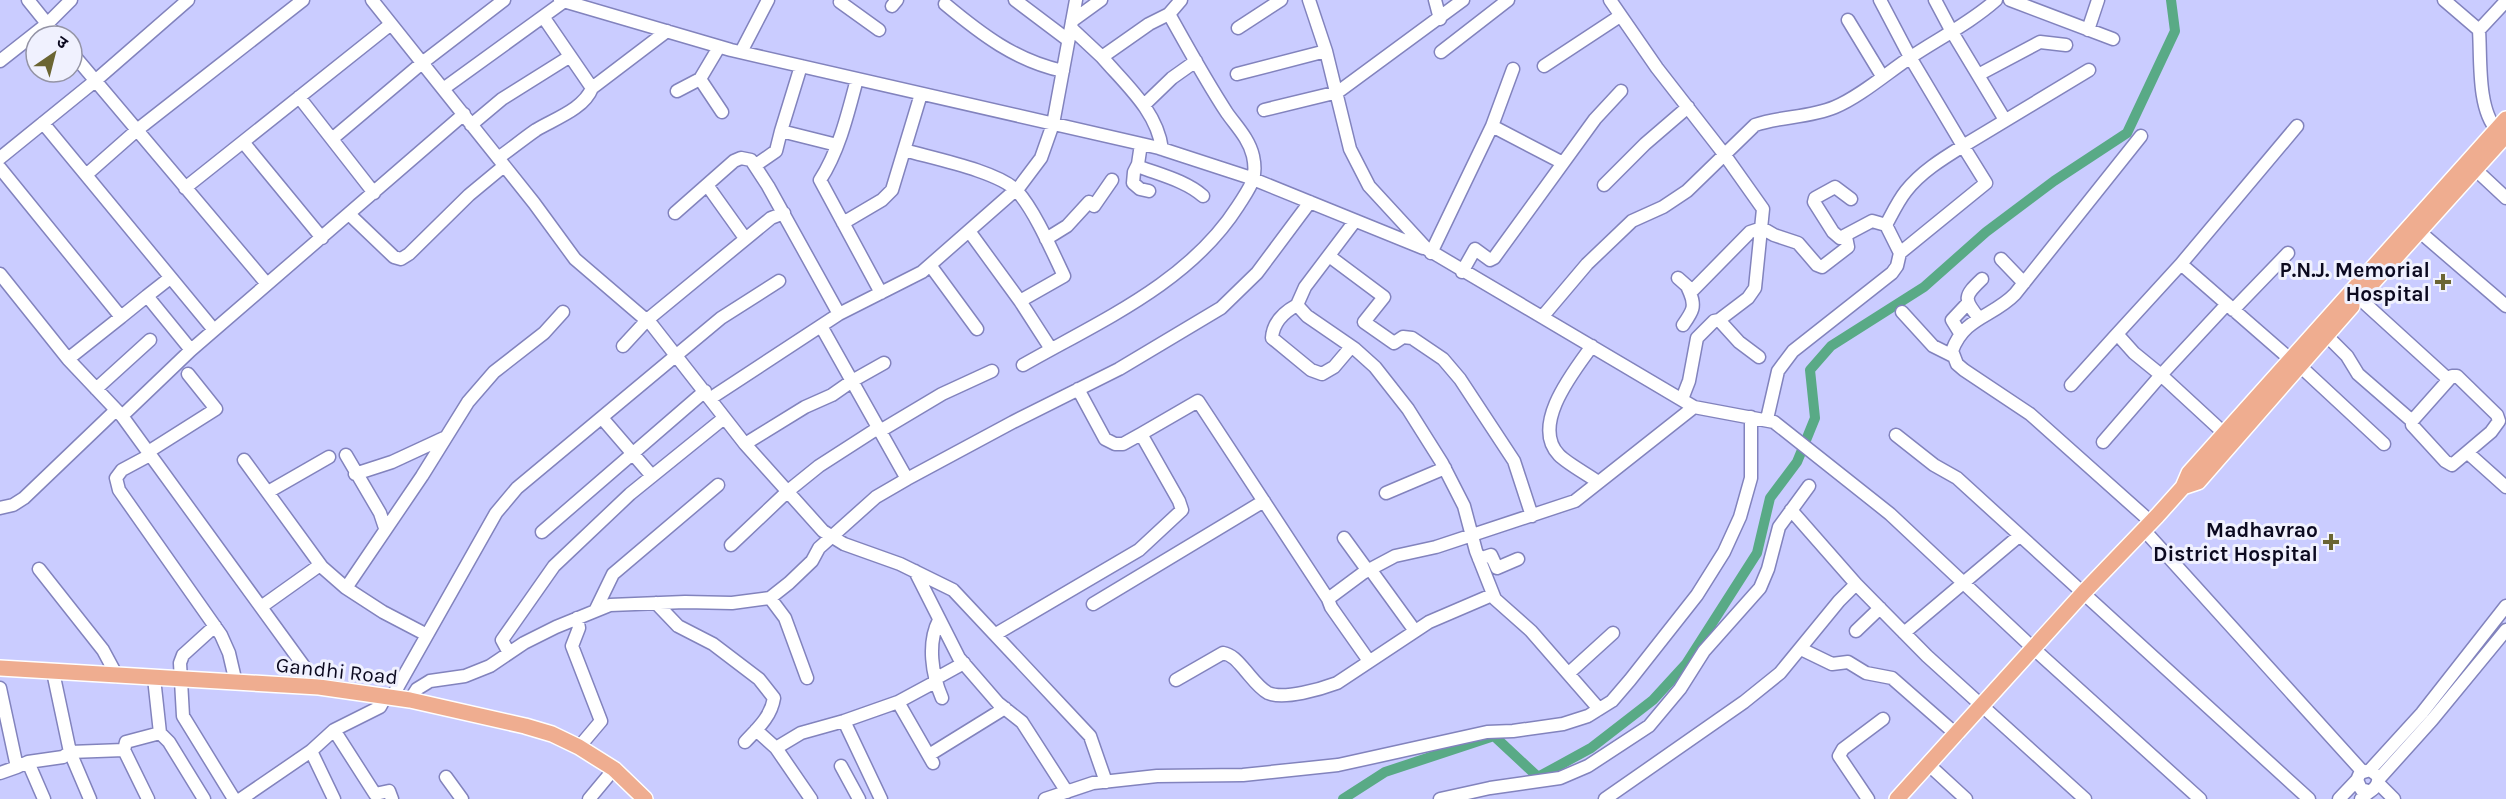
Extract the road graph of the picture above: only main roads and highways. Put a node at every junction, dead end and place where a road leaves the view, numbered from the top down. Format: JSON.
{"nodes":[{"id":1,"x":2503,"y":128,"type":"edge"},
{"id":2,"x":2456,"y":183,"type":"junction"},
{"id":3,"x":2295,"y":363,"type":"junction"},
{"id":4,"x":2183,"y":487,"type":"junction"},
{"id":5,"x":0,"y":668,"type":"edge"},
{"id":6,"x":645,"y":799,"type":"edge"},
{"id":7,"x":1897,"y":799,"type":"edge"}],
"edges":[{"from":1,"to":2,"type":"main road"},
{"from":1,"to":2,"type":"main road"},
{"from":2,"to":3,"type":"main road"},
{"from":2,"to":3,"type":"main road"},
{"from":3,"to":4,"type":"main road"},
{"from":3,"to":4,"type":"main road"},
{"from":4,"to":7,"type":"main road"},
{"from":5,"to":6,"type":"main road","name":"Gandhi Road"}]}
